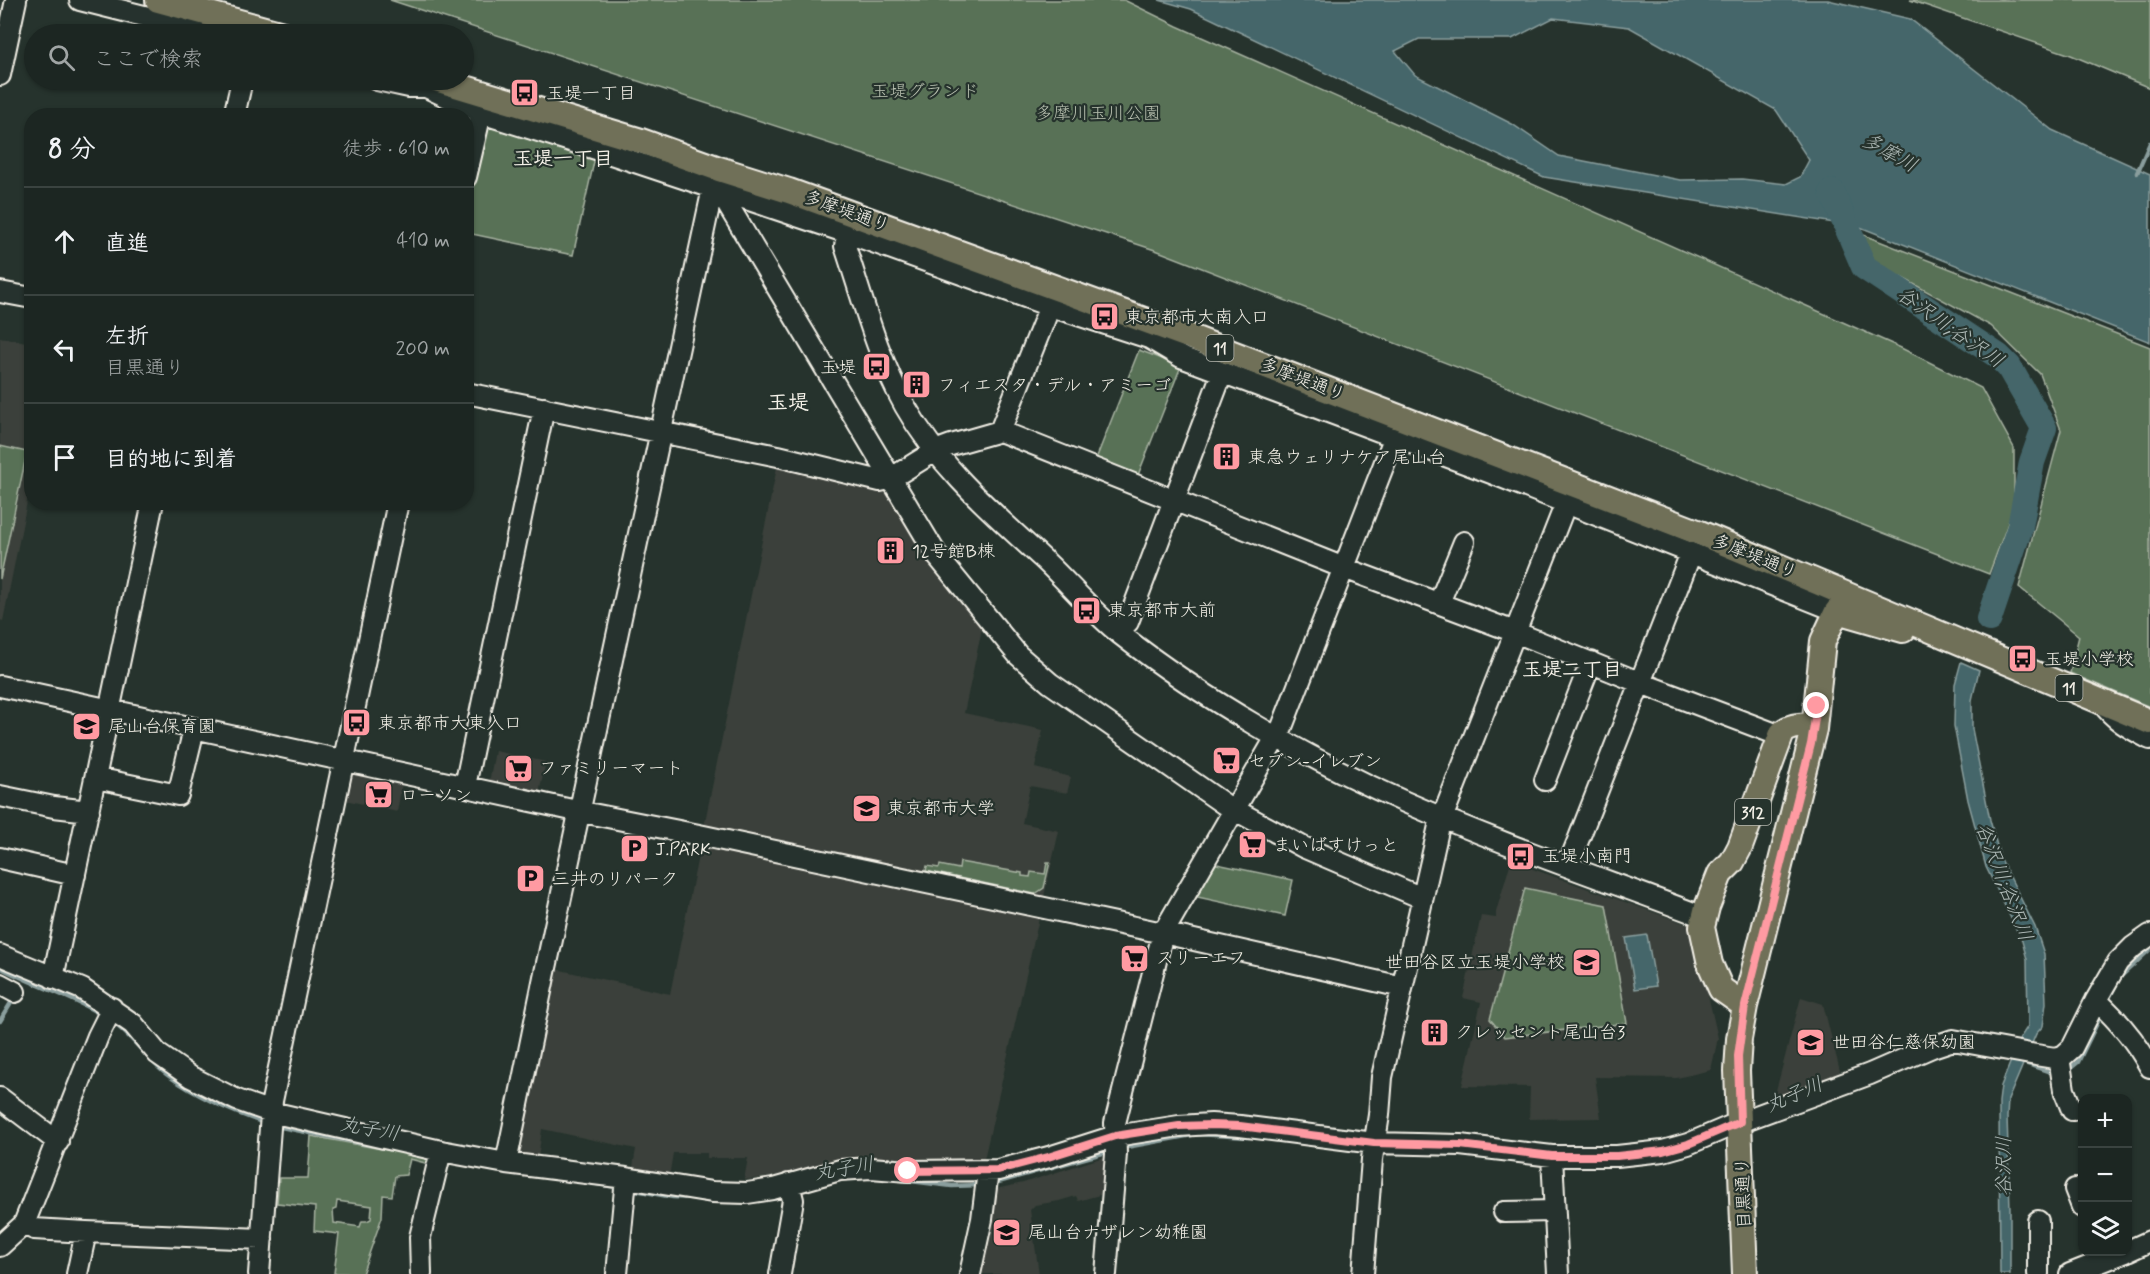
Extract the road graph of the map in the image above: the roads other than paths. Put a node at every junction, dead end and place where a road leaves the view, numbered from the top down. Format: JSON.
{"nodes":[{"id":1,"x":16,"y":0,"type":"edge"},
{"id":2,"x":80,"y":0,"type":"edge"},
{"id":3,"x":158,"y":0,"type":"edge"},
{"id":4,"x":176,"y":24,"type":"edge"},
{"id":5,"x":246,"y":24,"type":"edge"},
{"id":6,"x":0,"y":75,"type":"edge"},
{"id":7,"x":240,"y":90,"type":"edge"},
{"id":8,"x":444,"y":90,"type":"edge"},
{"id":9,"x":459,"y":90,"type":"edge"},
{"id":10,"x":236,"y":108,"type":"edge"},
{"id":11,"x":473,"y":108,"type":"edge"},
{"id":12,"x":474,"y":109,"type":"edge"},
{"id":13,"x":481,"y":113,"type":"junction"},
{"id":14,"x":474,"y":143,"type":"edge"},
{"id":15,"x":721,"y":190,"type":"junction"},
{"id":16,"x":848,"y":233,"type":"junction"},
{"id":17,"x":0,"y":292,"type":"edge"},
{"id":18,"x":24,"y":296,"type":"edge"},
{"id":19,"x":1050,"y":306,"type":"junction"},
{"id":20,"x":1151,"y":331,"type":"junction"},
{"id":21,"x":1222,"y":373,"type":"junction"},
{"id":22,"x":474,"y":395,"type":"edge"},
{"id":23,"x":544,"y":408,"type":"junction"},
{"id":24,"x":1000,"y":431,"type":"junction"},
{"id":25,"x":660,"y":432,"type":"junction"},
{"id":26,"x":1395,"y":436,"type":"junction"},
{"id":27,"x":935,"y":451,"type":"junction"},
{"id":28,"x":890,"y":479,"type":"junction"},
{"id":29,"x":1173,"y":500,"type":"junction"},
{"id":30,"x":1566,"y":503,"type":"junction"},
{"id":31,"x":151,"y":510,"type":"edge"},
{"id":32,"x":396,"y":510,"type":"edge"},
{"id":33,"x":1464,"y":542,"type":"dead end"},
{"id":34,"x":1691,"y":553,"type":"junction"},
{"id":35,"x":1344,"y":568,"type":"junction"},
{"id":36,"x":1439,"y":603,"type":"junction"},
{"id":37,"x":1837,"y":611,"type":"junction"},
{"id":38,"x":1932,"y":630,"type":"junction"},
{"id":39,"x":1118,"y":632,"type":"junction"},
{"id":40,"x":1515,"y":632,"type":"junction"},
{"id":41,"x":1591,"y":662,"type":"junction"},
{"id":42,"x":1640,"y":683,"type":"junction"},
{"id":43,"x":0,"y":686,"type":"edge"},
{"id":44,"x":2102,"y":703,"type":"junction"},
{"id":45,"x":110,"y":710,"type":"junction"},
{"id":46,"x":2150,"y":722,"type":"edge"},
{"id":47,"x":1814,"y":726,"type":"junction"},
{"id":48,"x":194,"y":729,"type":"junction"},
{"id":49,"x":1277,"y":736,"type":"junction"},
{"id":50,"x":1781,"y":736,"type":"junction"},
{"id":51,"x":2150,"y":739,"type":"edge"},
{"id":52,"x":343,"y":760,"type":"junction"},
{"id":53,"x":96,"y":778,"type":"junction"},
{"id":54,"x":1545,"y":780,"type":"dead end"},
{"id":55,"x":465,"y":786,"type":"junction"},
{"id":56,"x":0,"y":796,"type":"edge"},
{"id":57,"x":1234,"y":810,"type":"junction"},
{"id":58,"x":89,"y":811,"type":"junction"},
{"id":59,"x":580,"y":812,"type":"junction"},
{"id":60,"x":1443,"y":818,"type":"junction"},
{"id":61,"x":0,"y":858,"type":"edge"},
{"id":62,"x":1568,"y":867,"type":"junction"},
{"id":63,"x":75,"y":874,"type":"junction"},
{"id":64,"x":1422,"y":898,"type":"junction"},
{"id":65,"x":1704,"y":917,"type":"junction"},
{"id":66,"x":1163,"y":933,"type":"junction"},
{"id":67,"x":2150,"y":935,"type":"edge"},
{"id":68,"x":0,"y":955,"type":"edge"},
{"id":69,"x":53,"y":978,"type":"junction"},
{"id":70,"x":1402,"y":987,"type":"junction"},
{"id":71,"x":1745,"y":1006,"type":"junction"},
{"id":72,"x":2103,"y":1007,"type":"junction"},
{"id":73,"x":111,"y":1008,"type":"junction"},
{"id":74,"x":2059,"y":1057,"type":"junction"},
{"id":75,"x":2150,"y":1067,"type":"edge"},
{"id":76,"x":0,"y":1098,"type":"edge"},
{"id":77,"x":2072,"y":1110,"type":"dead end"},
{"id":78,"x":271,"y":1120,"type":"junction"},
{"id":79,"x":1740,"y":1131,"type":"junction"},
{"id":80,"x":58,"y":1142,"type":"junction"},
{"id":81,"x":1115,"y":1144,"type":"junction"},
{"id":82,"x":1373,"y":1149,"type":"junction"},
{"id":83,"x":439,"y":1161,"type":"junction"},
{"id":84,"x":1552,"y":1162,"type":"junction"},
{"id":85,"x":506,"y":1163,"type":"junction"},
{"id":86,"x":987,"y":1181,"type":"junction"},
{"id":87,"x":625,"y":1186,"type":"junction"},
{"id":88,"x":791,"y":1191,"type":"junction"},
{"id":89,"x":1554,"y":1211,"type":"junction"},
{"id":90,"x":1504,"y":1212,"type":"dead end"},
{"id":91,"x":2038,"y":1221,"type":"dead end"},
{"id":92,"x":24,"y":1224,"type":"junction"},
{"id":93,"x":86,"y":1232,"type":"junction"},
{"id":94,"x":262,"y":1239,"type":"junction"},
{"id":95,"x":2150,"y":1240,"type":"edge"},
{"id":96,"x":0,"y":1246,"type":"edge"},
{"id":97,"x":2132,"y":1249,"type":"edge"},
{"id":98,"x":2103,"y":1256,"type":"edge"},
{"id":99,"x":2076,"y":1273,"type":"edge"},
{"id":100,"x":76,"y":1274,"type":"edge"},
{"id":101,"x":259,"y":1274,"type":"edge"},
{"id":102,"x":421,"y":1274,"type":"edge"},
{"id":103,"x":617,"y":1274,"type":"edge"},
{"id":104,"x":780,"y":1274,"type":"edge"},
{"id":105,"x":970,"y":1274,"type":"edge"},
{"id":106,"x":1106,"y":1274,"type":"edge"},
{"id":107,"x":1363,"y":1274,"type":"edge"},
{"id":108,"x":1558,"y":1274,"type":"edge"},
{"id":109,"x":1745,"y":1274,"type":"edge"},
{"id":110,"x":2038,"y":1274,"type":"edge"}],
"edges":[{"from":1,"to":6,"type":"street"},
{"from":2,"to":4,"type":"street"},
{"from":3,"to":5,"type":"main road"},
{"from":7,"to":10,"type":"street"},
{"from":8,"to":11,"type":"street"},
{"from":9,"to":20,"type":"main road","name":"多摩堤通り","number":"11"},
{"from":12,"to":13,"type":"street"},
{"from":13,"to":14,"type":"street"},
{"from":13,"to":15,"type":"street"},
{"from":15,"to":16,"type":"street"},
{"from":15,"to":25,"type":"street"},
{"from":15,"to":28,"type":"street"},
{"from":16,"to":19,"type":"street"},
{"from":16,"to":27,"type":"street"},
{"from":17,"to":18,"type":"street"},
{"from":19,"to":20,"type":"street"},
{"from":19,"to":24,"type":"street"},
{"from":20,"to":21,"type":"street"},
{"from":20,"to":38,"type":"main road","name":"多摩堤通り","number":"11"},
{"from":21,"to":26,"type":"street"},
{"from":21,"to":29,"type":"street"},
{"from":22,"to":23,"type":"street"},
{"from":23,"to":25,"type":"street"},
{"from":23,"to":55,"type":"street"},
{"from":24,"to":27,"type":"street"},
{"from":24,"to":29,"type":"street"},
{"from":25,"to":28,"type":"street"},
{"from":25,"to":59,"type":"street"},
{"from":26,"to":30,"type":"street"},
{"from":26,"to":35,"type":"street"},
{"from":27,"to":28,"type":"street"},
{"from":27,"to":39,"type":"street"},
{"from":28,"to":57,"type":"street"},
{"from":29,"to":35,"type":"street"},
{"from":29,"to":39,"type":"street"},
{"from":30,"to":34,"type":"street"},
{"from":30,"to":40,"type":"street"},
{"from":31,"to":45,"type":"street"},
{"from":32,"to":52,"type":"street"},
{"from":33,"to":36,"type":"street"},
{"from":34,"to":37,"type":"street"},
{"from":34,"to":42,"type":"street"},
{"from":35,"to":36,"type":"street"},
{"from":35,"to":49,"type":"street"},
{"from":36,"to":40,"type":"street"},
{"from":37,"to":38,"type":"main road"},
{"from":37,"to":47,"type":"main road","name":"目黒通り","number":"312"},
{"from":38,"to":44,"type":"main road","name":"多摩堤通り","number":"11"},
{"from":39,"to":49,"type":"street"},
{"from":40,"to":41,"type":"street"},
{"from":40,"to":60,"type":"street"},
{"from":41,"to":42,"type":"street"},
{"from":41,"to":54,"type":"street"},
{"from":42,"to":50,"type":"street"},
{"from":42,"to":62,"type":"street"},
{"from":43,"to":45,"type":"street"},
{"from":44,"to":46,"type":"main road","name":"多摩堤通り","number":"11"},
{"from":44,"to":51,"type":"street"},
{"from":45,"to":48,"type":"street"},
{"from":45,"to":53,"type":"street"},
{"from":47,"to":50,"type":"main road"},
{"from":47,"to":71,"type":"main road","name":"目黒通り","number":"312"},
{"from":48,"to":52,"type":"street"},
{"from":48,"to":53,"type":"street"},
{"from":49,"to":57,"type":"street"},
{"from":49,"to":60,"type":"street"},
{"from":50,"to":65,"type":"main road","number":"312"},
{"from":52,"to":55,"type":"street"},
{"from":52,"to":78,"type":"street"},
{"from":53,"to":58,"type":"street"},
{"from":55,"to":59,"type":"street"},
{"from":56,"to":58,"type":"street"},
{"from":57,"to":64,"type":"street"},
{"from":57,"to":66,"type":"street"},
{"from":58,"to":63,"type":"street"},
{"from":59,"to":66,"type":"street"},
{"from":59,"to":85,"type":"street"},
{"from":60,"to":62,"type":"street"},
{"from":60,"to":64,"type":"street"},
{"from":61,"to":63,"type":"street"},
{"from":62,"to":65,"type":"street"},
{"from":63,"to":69,"type":"street"},
{"from":64,"to":70,"type":"street"},
{"from":65,"to":71,"type":"main road","number":"312"},
{"from":66,"to":70,"type":"street"},
{"from":66,"to":81,"type":"street"},
{"from":67,"to":72,"type":"street"},
{"from":68,"to":69,"type":"street"},
{"from":69,"to":73,"type":"street"},
{"from":70,"to":82,"type":"street"},
{"from":71,"to":79,"type":"main road","name":"目黒通り","number":"312"},
{"from":72,"to":74,"type":"street"},
{"from":72,"to":75,"type":"street"},
{"from":73,"to":78,"type":"street"},
{"from":73,"to":80,"type":"street"},
{"from":74,"to":77,"type":"street"},
{"from":74,"to":79,"type":"street"},
{"from":76,"to":80,"type":"street"},
{"from":78,"to":83,"type":"street"},
{"from":78,"to":94,"type":"street"},
{"from":79,"to":84,"type":"street"},
{"from":79,"to":109,"type":"main road","name":"目黒通り","number":"312"},
{"from":80,"to":92,"type":"street"},
{"from":81,"to":82,"type":"street"},
{"from":81,"to":86,"type":"street"},
{"from":81,"to":106,"type":"street"},
{"from":82,"to":84,"type":"street"},
{"from":82,"to":107,"type":"street"},
{"from":83,"to":85,"type":"street"},
{"from":83,"to":102,"type":"street"},
{"from":84,"to":89,"type":"street"},
{"from":85,"to":87,"type":"street"},
{"from":86,"to":88,"type":"street"},
{"from":86,"to":105,"type":"street"},
{"from":87,"to":88,"type":"street"},
{"from":87,"to":103,"type":"street"},
{"from":88,"to":104,"type":"street"},
{"from":89,"to":90,"type":"street"},
{"from":89,"to":108,"type":"street"},
{"from":91,"to":110,"type":"street"},
{"from":92,"to":93,"type":"street"},
{"from":92,"to":96,"type":"street"},
{"from":93,"to":94,"type":"street"},
{"from":93,"to":100,"type":"street"},
{"from":94,"to":101,"type":"street"},
{"from":95,"to":97,"type":"street"},
{"from":98,"to":99,"type":"street"}]}
